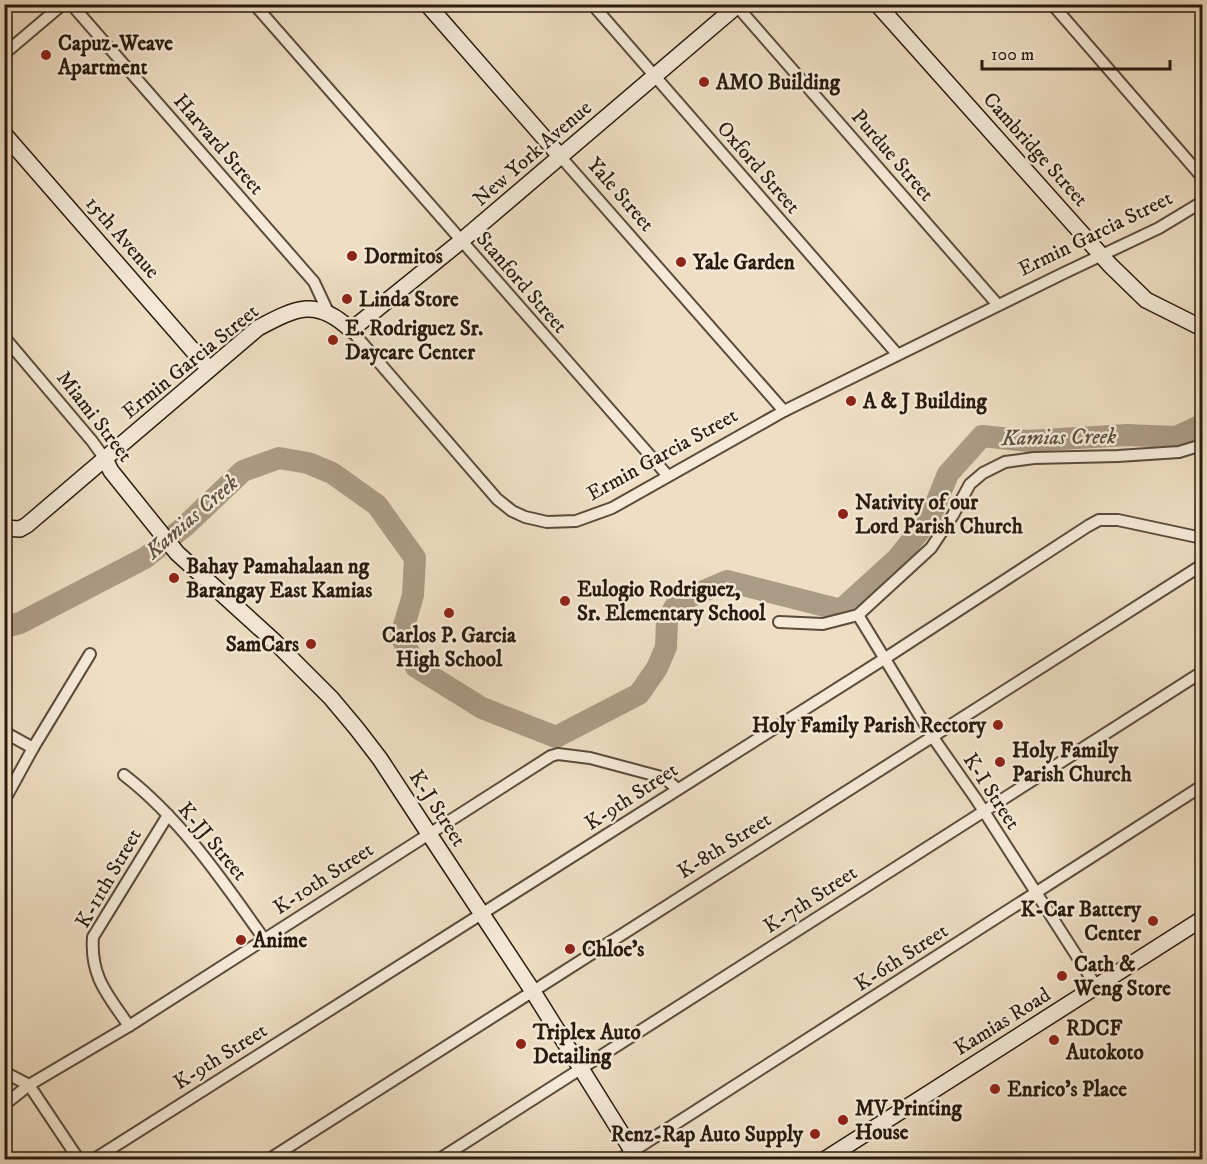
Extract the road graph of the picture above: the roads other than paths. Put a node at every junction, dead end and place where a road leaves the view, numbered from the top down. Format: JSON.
{"nodes":[{"id":1,"x":63,"y":4,"type":"edge"},
{"id":2,"x":71,"y":4,"type":"edge"},
{"id":3,"x":254,"y":4,"type":"edge"},
{"id":4,"x":427,"y":4,"type":"edge"},
{"id":5,"x":592,"y":4,"type":"edge"},
{"id":6,"x":877,"y":4,"type":"edge"},
{"id":7,"x":1052,"y":4,"type":"edge"},
{"id":8,"x":737,"y":5,"type":"edge"},
{"id":9,"x":4,"y":54,"type":"edge"},
{"id":10,"x":654,"y":76,"type":"junction"},
{"id":11,"x":4,"y":134,"type":"edge"},
{"id":12,"x":560,"y":156,"type":"junction"},
{"id":13,"x":1203,"y":177,"type":"edge"},
{"id":14,"x":1203,"y":202,"type":"edge"},
{"id":15,"x":460,"y":242,"type":"junction"},
{"id":16,"x":1102,"y":255,"type":"junction"},
{"id":17,"x":998,"y":305,"type":"junction"},
{"id":18,"x":329,"y":314,"type":"junction"},
{"id":19,"x":1203,"y":328,"type":"edge"},
{"id":20,"x":351,"y":330,"type":"junction"},
{"id":21,"x":4,"y":337,"type":"edge"},
{"id":22,"x":897,"y":354,"type":"junction"},
{"id":23,"x":209,"y":369,"type":"junction"},
{"id":24,"x":784,"y":411,"type":"junction"},
{"id":25,"x":1203,"y":445,"type":"edge"},
{"id":26,"x":105,"y":459,"type":"junction"},
{"id":27,"x":668,"y":476,"type":"junction"},
{"id":28,"x":151,"y":522,"type":"joint"},
{"id":29,"x":4,"y":528,"type":"edge"},
{"id":30,"x":1203,"y":538,"type":"edge"},
{"id":31,"x":1203,"y":565,"type":"edge"},
{"id":32,"x":858,"y":615,"type":"junction"},
{"id":33,"x":779,"y":622,"type":"dead end"},
{"id":34,"x":90,"y":654,"type":"dead end"},
{"id":35,"x":884,"y":658,"type":"junction"},
{"id":36,"x":1203,"y":672,"type":"edge"},
{"id":37,"x":4,"y":732,"type":"edge"},
{"id":38,"x":932,"y":736,"type":"junction"},
{"id":39,"x":33,"y":748,"type":"junction"},
{"id":40,"x":124,"y":775,"type":"dead end"},
{"id":41,"x":1203,"y":786,"type":"edge"},
{"id":42,"x":677,"y":789,"type":"junction"},
{"id":43,"x":4,"y":801,"type":"edge"},
{"id":44,"x":983,"y":811,"type":"junction"},
{"id":45,"x":168,"y":815,"type":"junction"},
{"id":46,"x":428,"y":833,"type":"junction"},
{"id":47,"x":1036,"y":894,"type":"junction"},
{"id":48,"x":481,"y":915,"type":"junction"},
{"id":49,"x":1203,"y":919,"type":"edge"},
{"id":50,"x":264,"y":939,"type":"junction"},
{"id":51,"x":1096,"y":986,"type":"junction"},
{"id":52,"x":532,"y":990,"type":"junction"},
{"id":53,"x":129,"y":1026,"type":"junction"},
{"id":54,"x":582,"y":1069,"type":"junction"},
{"id":55,"x":4,"y":1072,"type":"edge"},
{"id":56,"x":29,"y":1085,"type":"junction"},
{"id":57,"x":4,"y":1105,"type":"edge"},
{"id":58,"x":630,"y":1157,"type":"edge"},
{"id":59,"x":80,"y":1160,"type":"edge"},
{"id":60,"x":93,"y":1160,"type":"edge"},
{"id":61,"x":268,"y":1160,"type":"edge"},
{"id":62,"x":438,"y":1160,"type":"edge"},
{"id":63,"x":824,"y":1160,"type":"edge"}],
"edges":[{"from":1,"to":9,"type":"street"},
{"from":2,"to":18,"type":"street","name":"Harvard Street"},
{"from":3,"to":15,"type":"street","name":"Stanford Street"},
{"from":4,"to":12,"type":"street","name":"Yale Street"},
{"from":5,"to":10,"type":"street","name":"Oxford Street"},
{"from":6,"to":16,"type":"street","name":"Cambridge Street"},
{"from":7,"to":13,"type":"street"},
{"from":8,"to":10,"type":"street","name":"New York Avenue"},
{"from":8,"to":17,"type":"street","name":"Purdue Street"},
{"from":10,"to":12,"type":"street","name":"New York Avenue"},
{"from":10,"to":22,"type":"street","name":"Oxford Street"},
{"from":11,"to":23,"type":"street","name":"15th Avenue"},
{"from":12,"to":15,"type":"street","name":"New York Avenue"},
{"from":12,"to":24,"type":"street","name":"Yale Street"},
{"from":14,"to":16,"type":"street","name":"Ermin Garcia Street"},
{"from":15,"to":20,"type":"street","name":"New York Avenue"},
{"from":15,"to":27,"type":"street","name":"Stanford Street"},
{"from":16,"to":17,"type":"street","name":"Ermin Garcia Street"},
{"from":16,"to":19,"type":"street","name":"Cambridge Street"},
{"from":17,"to":22,"type":"street","name":"Ermin Garcia Street"},
{"from":18,"to":20,"type":"street","name":"Ermin Garcia Street"},
{"from":18,"to":23,"type":"street","name":"Ermin Garcia Street"},
{"from":20,"to":27,"type":"street","name":"Ermin Garcia Street"},
{"from":21,"to":26,"type":"street","name":"Miami Street"},
{"from":22,"to":24,"type":"street","name":"Ermin Garcia Street"},
{"from":23,"to":26,"type":"street","name":"Ermin Garcia Street"},
{"from":24,"to":27,"type":"street","name":"Ermin Garcia Street"},
{"from":25,"to":32,"type":"street"},
{"from":26,"to":28,"type":"street","name":"Miami Street"},
{"from":26,"to":29,"type":"street","name":"Ermin Garcia Street"},
{"from":28,"to":46,"type":"street","name":"K-J Street"},
{"from":30,"to":35,"type":"street","name":"K-9th Street"},
{"from":31,"to":38,"type":"street","name":"K-8th Street"},
{"from":32,"to":33,"type":"street"},
{"from":32,"to":35,"type":"street","name":"K-I Street"},
{"from":34,"to":39,"type":"street"},
{"from":35,"to":38,"type":"street","name":"K-I Street"},
{"from":35,"to":42,"type":"street","name":"K-9th Street"},
{"from":36,"to":44,"type":"street","name":"K-7th Street"},
{"from":37,"to":39,"type":"street"},
{"from":38,"to":44,"type":"street","name":"K-I Street"},
{"from":38,"to":52,"type":"street","name":"K-8th Street"},
{"from":39,"to":43,"type":"street"},
{"from":40,"to":45,"type":"street","name":"K-JJ Street"},
{"from":41,"to":47,"type":"street","name":"K-6th Street"},
{"from":42,"to":46,"type":"street","name":"K-10th Street"},
{"from":42,"to":48,"type":"street","name":"K-9th Street"},
{"from":44,"to":47,"type":"street","name":"K-I Street"},
{"from":44,"to":54,"type":"street","name":"K-7th Street"},
{"from":45,"to":50,"type":"street","name":"K-JJ Street"},
{"from":45,"to":53,"type":"street","name":"K-11th Street"},
{"from":46,"to":48,"type":"street","name":"K-J Street"},
{"from":46,"to":50,"type":"street","name":"K-10th Street"},
{"from":47,"to":51,"type":"street","name":"K-I Street"},
{"from":47,"to":58,"type":"street","name":"K-6th Street"},
{"from":48,"to":52,"type":"street","name":"K-J Street"},
{"from":48,"to":60,"type":"street","name":"K-9th Street"},
{"from":49,"to":51,"type":"street","name":"Kamias Road"},
{"from":50,"to":53,"type":"street","name":"K-10th Street"},
{"from":51,"to":63,"type":"street","name":"Kamias Road"},
{"from":52,"to":54,"type":"street","name":"K-J Street"},
{"from":52,"to":61,"type":"street","name":"K-8th Street"},
{"from":53,"to":56,"type":"street","name":"K-10th Street"},
{"from":54,"to":58,"type":"street","name":"K-J Street"},
{"from":54,"to":62,"type":"street","name":"K-7th Street"},
{"from":55,"to":56,"type":"street"},
{"from":56,"to":57,"type":"street","name":"K-10th Street"},
{"from":56,"to":59,"type":"street"}]}
